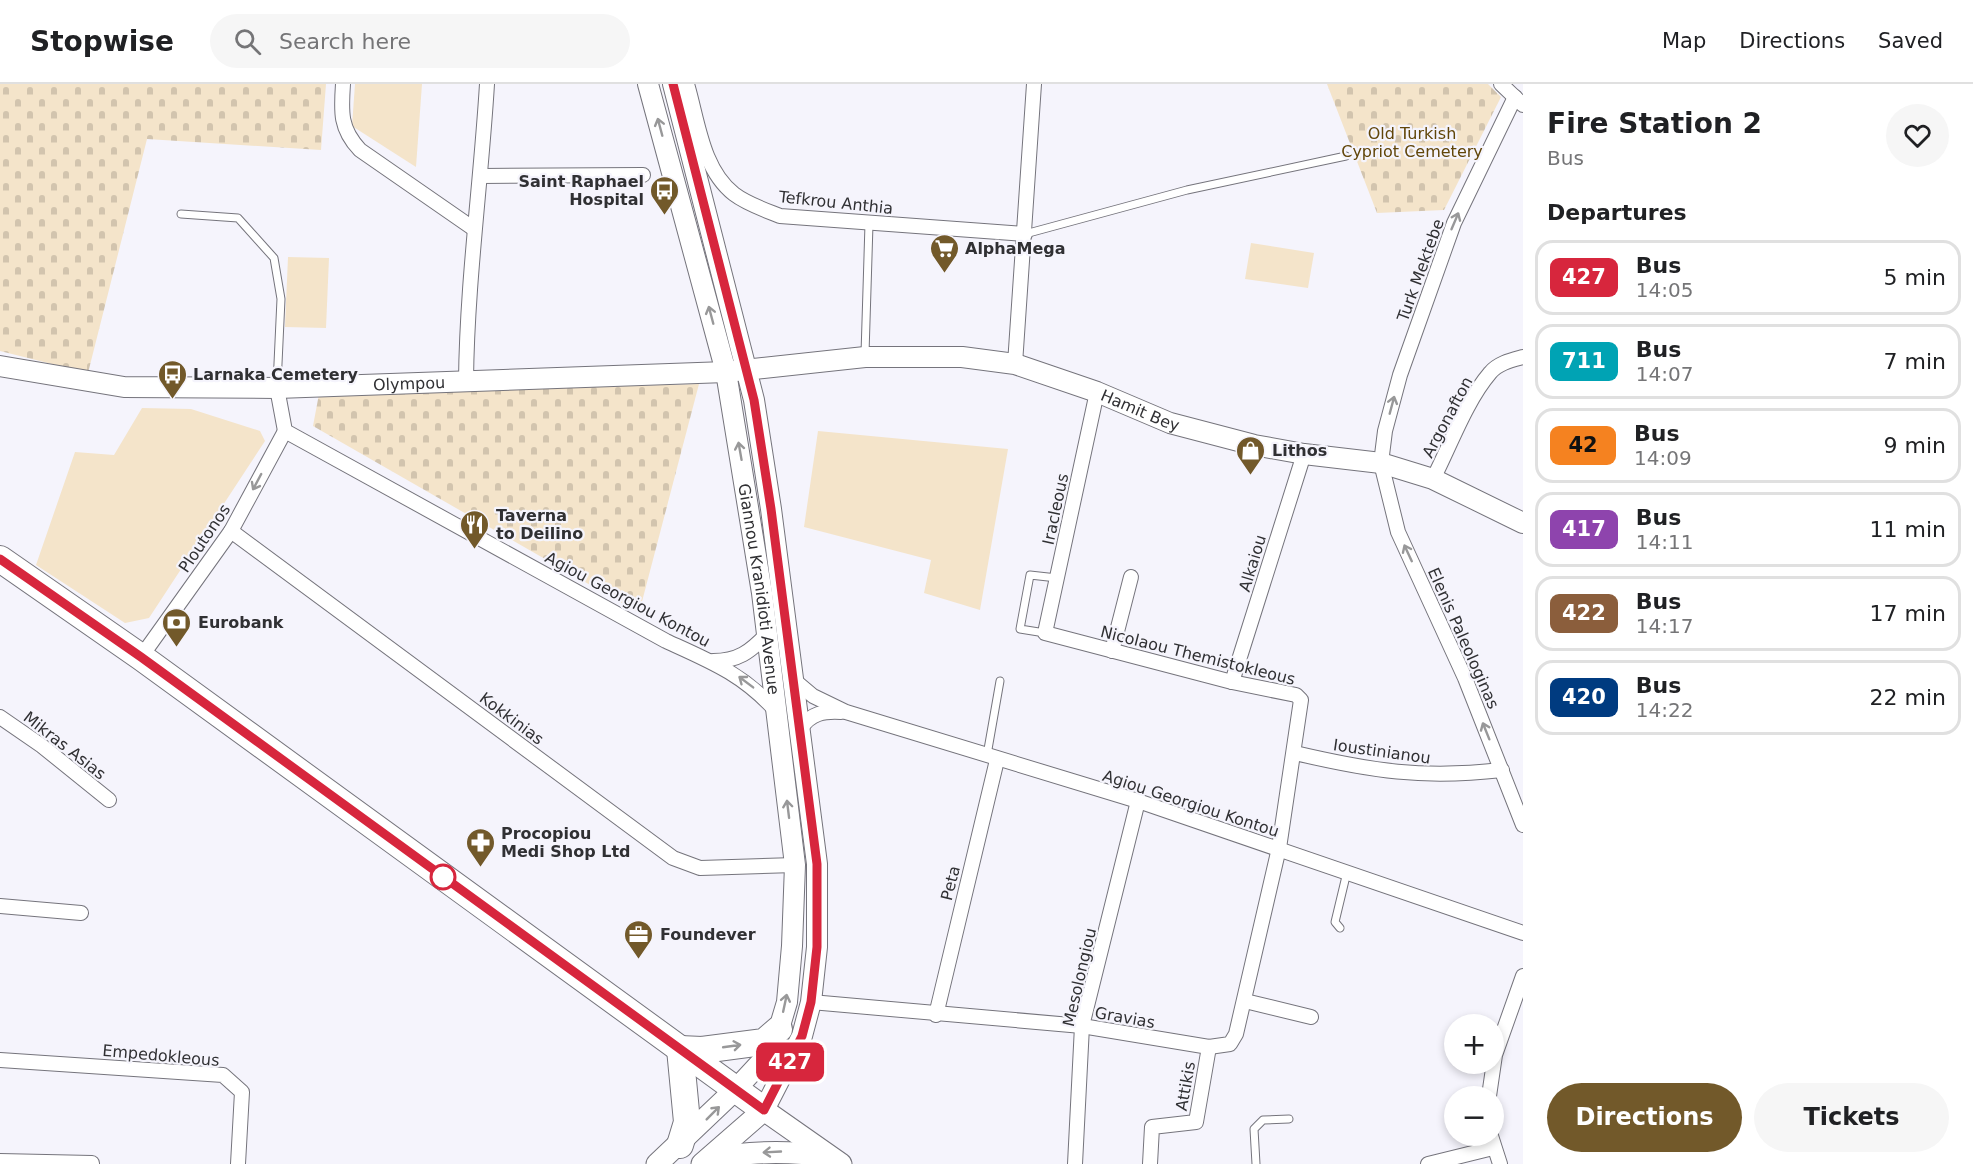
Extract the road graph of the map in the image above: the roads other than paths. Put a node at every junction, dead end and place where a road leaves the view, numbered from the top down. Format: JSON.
{"nodes":[{"id":1,"x":343,"y":84,"type":"edge"},
{"id":2,"x":487,"y":84,"type":"edge"},
{"id":3,"x":648,"y":84,"type":"edge"},
{"id":4,"x":673,"y":84,"type":"edge"},
{"id":5,"x":687,"y":84,"type":"edge"},
{"id":6,"x":1034,"y":84,"type":"edge"},
{"id":7,"x":1503,"y":84,"type":"edge"},
{"id":8,"x":1519,"y":101,"type":"edge"},
{"id":9,"x":1346,"y":156,"type":"dead end"},
{"id":10,"x":643,"y":175,"type":"dead end"},
{"id":11,"x":482,"y":176,"type":"junction"},
{"id":12,"x":181,"y":214,"type":"dead end"},
{"id":13,"x":869,"y":224,"type":"junction"},
{"id":14,"x":474,"y":229,"type":"junction"},
{"id":15,"x":1025,"y":234,"type":"junction"},
{"id":16,"x":865,"y":357,"type":"junction"},
{"id":17,"x":1523,"y":357,"type":"edge"},
{"id":18,"x":1015,"y":364,"type":"junction"},
{"id":19,"x":0,"y":366,"type":"edge"},
{"id":20,"x":748,"y":369,"type":"junction"},
{"id":21,"x":726,"y":372,"type":"junction"},
{"id":22,"x":466,"y":381,"type":"junction"},
{"id":23,"x":277,"y":388,"type":"junction"},
{"id":24,"x":1097,"y":392,"type":"junction"},
{"id":25,"x":285,"y":430,"type":"junction"},
{"id":26,"x":1304,"y":454,"type":"junction"},
{"id":27,"x":1382,"y":463,"type":"junction"},
{"id":28,"x":1433,"y":479,"type":"junction"},
{"id":29,"x":1523,"y":523,"type":"edge"},
{"id":30,"x":231,"y":531,"type":"junction"},
{"id":31,"x":0,"y":559,"type":"edge"},
{"id":32,"x":1131,"y":577,"type":"dead end"},
{"id":33,"x":1057,"y":578,"type":"junction"},
{"id":34,"x":1045,"y":633,"type":"junction"},
{"id":35,"x":767,"y":634,"type":"junction"},
{"id":36,"x":1112,"y":651,"type":"junction"},
{"id":37,"x":141,"y":657,"type":"junction"},
{"id":38,"x":711,"y":661,"type":"junction"},
{"id":39,"x":794,"y":680,"type":"junction"},
{"id":40,"x":1000,"y":681,"type":"dead end"},
{"id":41,"x":1232,"y":682,"type":"junction"},
{"id":42,"x":776,"y":711,"type":"junction"},
{"id":43,"x":846,"y":712,"type":"junction"},
{"id":44,"x":0,"y":717,"type":"edge"},
{"id":45,"x":801,"y":728,"type":"junction"},
{"id":46,"x":1295,"y":753,"type":"junction"},
{"id":47,"x":992,"y":758,"type":"junction"},
{"id":48,"x":1502,"y":770,"type":"junction"},
{"id":49,"x":109,"y":800,"type":"dead end"},
{"id":50,"x":1138,"y":801,"type":"junction"},
{"id":51,"x":1523,"y":825,"type":"edge"},
{"id":52,"x":1279,"y":848,"type":"junction"},
{"id":53,"x":795,"y":865,"type":"junction"},
{"id":54,"x":1347,"y":872,"type":"junction"},
{"id":55,"x":0,"y":906,"type":"edge"},
{"id":56,"x":81,"y":913,"type":"dead end"},
{"id":57,"x":1340,"y":927,"type":"dead end"},
{"id":58,"x":1523,"y":933,"type":"edge"},
{"id":59,"x":1523,"y":976,"type":"edge"},
{"id":60,"x":1245,"y":1001,"type":"junction"},
{"id":61,"x":811,"y":1002,"type":"junction"},
{"id":62,"x":936,"y":1014,"type":"junction"},
{"id":63,"x":1311,"y":1017,"type":"dead end"},
{"id":64,"x":1082,"y":1026,"type":"junction"},
{"id":65,"x":778,"y":1029,"type":"junction"},
{"id":66,"x":1209,"y":1047,"type":"junction"},
{"id":67,"x":680,"y":1049,"type":"junction"},
{"id":68,"x":0,"y":1060,"type":"edge"},
{"id":69,"x":1490,"y":1086,"type":"edge"},
{"id":70,"x":736,"y":1089,"type":"junction"},
{"id":71,"x":764,"y":1110,"type":"junction"},
{"id":72,"x":1289,"y":1119,"type":"dead end"},
{"id":73,"x":680,"y":1145,"type":"junction"},
{"id":74,"x":1480,"y":1146,"type":"edge"},
{"id":75,"x":1493,"y":1146,"type":"edge"},
{"id":76,"x":836,"y":1160,"type":"edge"},
{"id":77,"x":0,"y":1161,"type":"edge"},
{"id":78,"x":704,"y":1162,"type":"edge"},
{"id":79,"x":92,"y":1163,"type":"edge"},
{"id":80,"x":238,"y":1164,"type":"edge"},
{"id":81,"x":657,"y":1164,"type":"edge"},
{"id":82,"x":1075,"y":1164,"type":"edge"},
{"id":83,"x":1150,"y":1164,"type":"edge"},
{"id":84,"x":1256,"y":1164,"type":"edge"},
{"id":85,"x":1428,"y":1164,"type":"edge"},
{"id":86,"x":1500,"y":1164,"type":"edge"}],
"edges":[{"from":1,"to":14,"type":"street"},
{"from":2,"to":11,"type":"street"},
{"from":21,"to":3,"type":"main road","name":"Giannou Kranidioti Avenue","one_way":true},
{"from":4,"to":20,"type":"main road","name":"Giannou Kranidioti Avenue"},
{"from":5,"to":13,"type":"street","name":"Tefkrou Anthia"},
{"from":6,"to":15,"type":"street"},
{"from":7,"to":8,"type":"street"},
{"from":27,"to":8,"type":"street","name":"Turk Mektebe","one_way":true},
{"from":9,"to":15,"type":"lane"},
{"from":10,"to":11,"type":"street"},
{"from":11,"to":14,"type":"street"},
{"from":12,"to":23,"type":"lane"},
{"from":13,"to":15,"type":"street","name":"Tefkrou Anthia"},
{"from":13,"to":16,"type":"lane"},
{"from":14,"to":22,"type":"street"},
{"from":15,"to":18,"type":"street"},
{"from":16,"to":18,"type":"main road","name":"Hamit Bey"},
{"from":16,"to":20,"type":"main road","name":"Hamit Bey"},
{"from":17,"to":28,"type":"street","name":"Argonafton"},
{"from":18,"to":24,"type":"main road","name":"Hamit Bey"},
{"from":19,"to":23,"type":"main road","name":"Olympou"},
{"from":20,"to":21,"type":"main road","name":"Olympou"},
{"from":20,"to":39,"type":"main road","name":"Giannou Kranidioti Avenue"},
{"from":21,"to":22,"type":"main road","name":"Olympou"},
{"from":35,"to":21,"type":"main road","name":"Giannou Kranidioti Avenue","one_way":true},
{"from":22,"to":23,"type":"main road","name":"Olympou"},
{"from":23,"to":25,"type":"street"},
{"from":24,"to":26,"type":"main road","name":"Hamit Bey"},
{"from":24,"to":33,"type":"street","name":"Iracleous"},
{"from":25,"to":30,"type":"street","name":"Ploutonos","one_way":true},
{"from":25,"to":38,"type":"street","name":"Agiou Georgiou Kontou"},
{"from":26,"to":27,"type":"main road","name":"Hamit Bey"},
{"from":26,"to":41,"type":"street","name":"Alkaiou"},
{"from":27,"to":28,"type":"main road","name":"Hamit Bey"},
{"from":48,"to":27,"type":"street","name":"Elenis Paleologinas","one_way":true},
{"from":28,"to":29,"type":"main road","name":"Hamit Bey"},
{"from":30,"to":37,"type":"street","name":"Ploutonos"},
{"from":30,"to":53,"type":"street","name":"Kokkinias"},
{"from":31,"to":37,"type":"highway"},
{"from":32,"to":36,"type":"street"},
{"from":33,"to":34,"type":"street","name":"Iracleous"},
{"from":33,"to":34,"type":"lane"},
{"from":34,"to":36,"type":"street","name":"Nicolaou Themistokleous"},
{"from":35,"to":38,"type":"street","name":"Agiou Georgiou Kontou"},
{"from":35,"to":42,"type":"main road","name":"Giannou Kranidioti Avenue"},
{"from":36,"to":41,"type":"street","name":"Nicolaou Themistokleous"},
{"from":37,"to":67,"type":"highway"},
{"from":42,"to":38,"type":"street","name":"Agiou Georgiou Kontou","one_way":true},
{"from":39,"to":43,"type":"street","name":"Agiou Georgiou Kontou"},
{"from":39,"to":45,"type":"main road","name":"Giannou Kranidioti Avenue"},
{"from":40,"to":47,"type":"lane"},
{"from":41,"to":46,"type":"street","name":"Nicolaou Themistokleous"},
{"from":53,"to":42,"type":"main road","name":"Giannou Kranidioti Avenue","one_way":true},
{"from":43,"to":45,"type":"street","name":"Agiou Georgiou Kontou"},
{"from":43,"to":47,"type":"street","name":"Agiou Georgiou Kontou"},
{"from":44,"to":49,"type":"street","name":"Mikras Asias"},
{"from":45,"to":61,"type":"main road","name":"Giannou Kranidioti Avenue"},
{"from":46,"to":48,"type":"street","name":"Ioustinianou"},
{"from":46,"to":52,"type":"street","name":"Nicolaou Themistokleous"},
{"from":47,"to":50,"type":"street","name":"Agiou Georgiou Kontou"},
{"from":47,"to":62,"type":"street","name":"Peta"},
{"from":48,"to":51,"type":"street","name":"Elenis Paleologinas"},
{"from":50,"to":52,"type":"street","name":"Agiou Georgiou Kontou"},
{"from":50,"to":64,"type":"street","name":"Mesolongiou"},
{"from":52,"to":54,"type":"street","name":"Agiou Georgiou Kontou"},
{"from":52,"to":60,"type":"street"},
{"from":65,"to":53,"type":"main road","name":"Giannou Kranidioti Avenue","one_way":true},
{"from":54,"to":57,"type":"lane"},
{"from":54,"to":58,"type":"street","name":"Agiou Georgiou Kontou"},
{"from":55,"to":56,"type":"street"},
{"from":59,"to":69,"type":"street"},
{"from":60,"to":63,"type":"street"},
{"from":60,"to":66,"type":"street"},
{"from":61,"to":62,"type":"street","name":"Gravias"},
{"from":61,"to":71,"type":"main road","name":"Giannou Kranidioti Avenue"},
{"from":62,"to":64,"type":"street","name":"Gravias"},
{"from":64,"to":66,"type":"street","name":"Gravias"},
{"from":64,"to":82,"type":"street","name":"Mesolongiou"},
{"from":67,"to":65,"type":"highway","one_way":true},
{"from":65,"to":70,"type":"main road","name":"Giannou Kranidioti Avenue"},
{"from":66,"to":83,"type":"street","name":"Attikis"},
{"from":67,"to":70,"type":"highway"},
{"from":67,"to":73,"type":"highway"},
{"from":68,"to":80,"type":"street","name":"Empedokleous"},
{"from":70,"to":71,"type":"highway"},
{"from":73,"to":70,"type":"main road","one_way":true},
{"from":71,"to":76,"type":"main road"},
{"from":71,"to":78,"type":"main road"},
{"from":72,"to":84,"type":"lane"},
{"from":73,"to":81,"type":"main road"},
{"from":74,"to":85,"type":"street"},
{"from":75,"to":86,"type":"street"},
{"from":76,"to":78,"type":"main road","one_way":true},
{"from":77,"to":79,"type":"street"}]}
